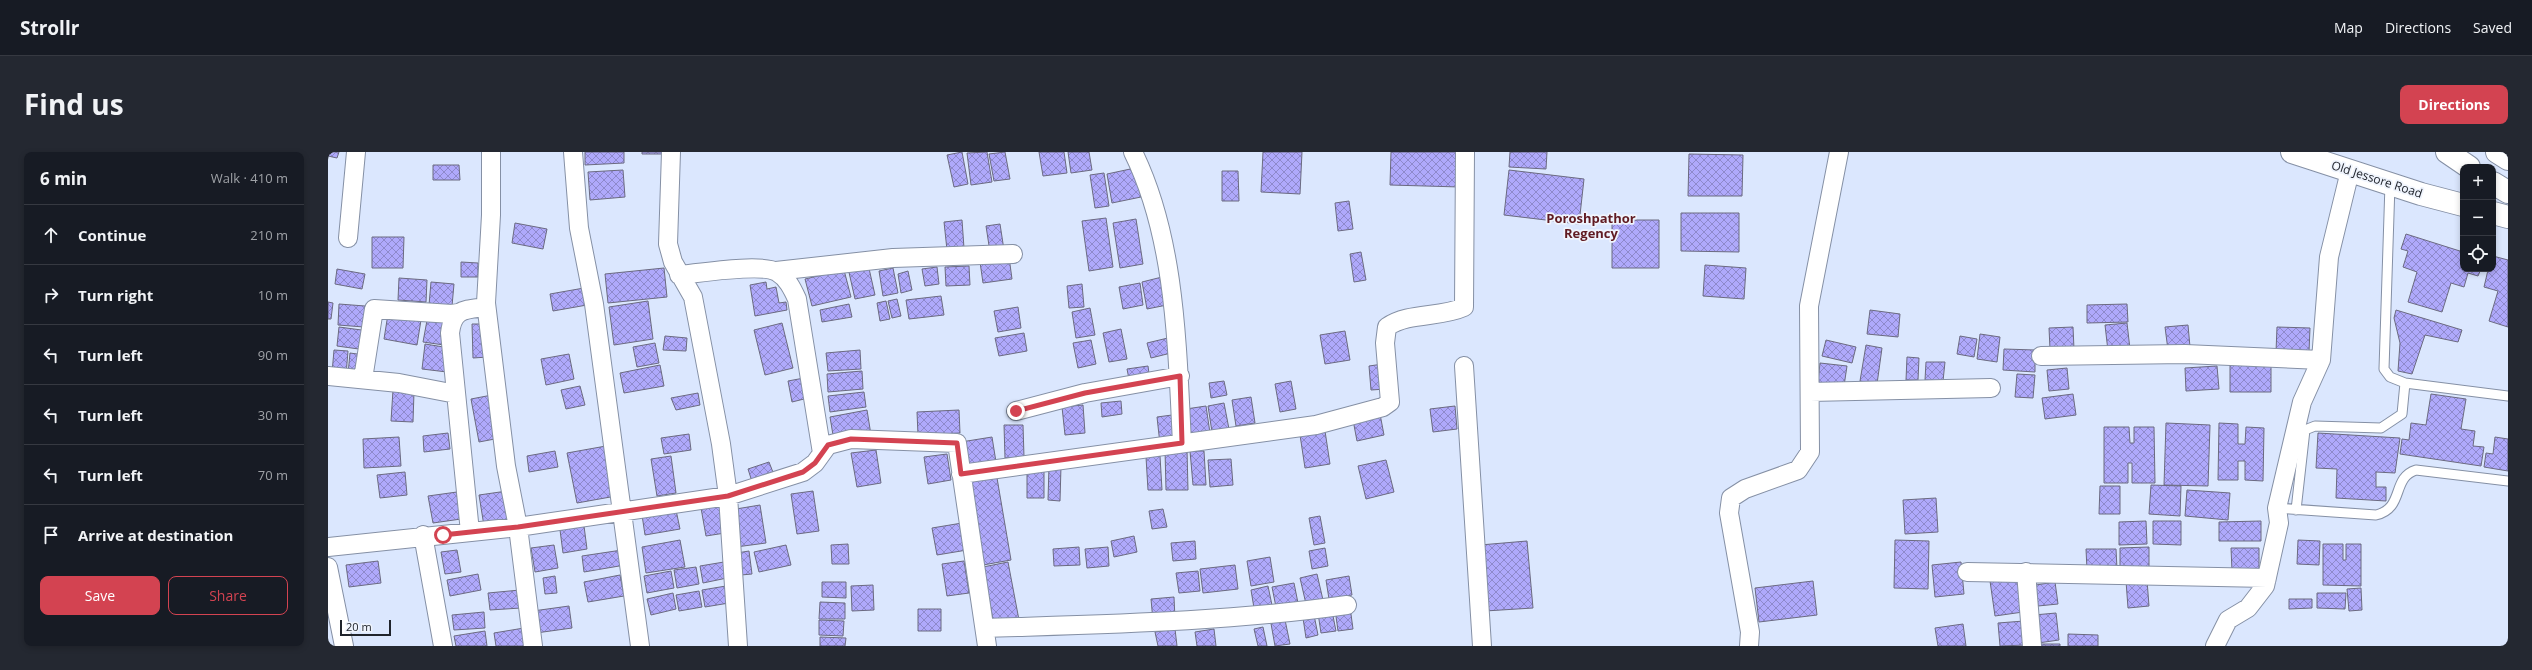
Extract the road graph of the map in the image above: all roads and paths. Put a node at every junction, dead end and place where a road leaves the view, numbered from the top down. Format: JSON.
{"nodes":[{"id":1,"x":356,"y":152,"type":"edge"},
{"id":2,"x":491,"y":152,"type":"edge"},
{"id":3,"x":573,"y":152,"type":"edge"},
{"id":4,"x":671,"y":152,"type":"edge"},
{"id":5,"x":1133,"y":152,"type":"edge"},
{"id":6,"x":1466,"y":152,"type":"edge"},
{"id":7,"x":1840,"y":152,"type":"edge"},
{"id":8,"x":2292,"y":152,"type":"edge"},
{"id":9,"x":2447,"y":152,"type":"edge"},
{"id":10,"x":2497,"y":152,"type":"edge"},
{"id":11,"x":2508,"y":159,"type":"edge"},
{"id":12,"x":2465,"y":164,"type":"edge"},
{"id":13,"x":2350,"y":171,"type":"junction"},
{"id":14,"x":2390,"y":184,"type":"junction"},
{"id":15,"x":2496,"y":185,"type":"edge"},
{"id":16,"x":2508,"y":192,"type":"edge"},
{"id":17,"x":2460,"y":204,"type":"edge"},
{"id":18,"x":2496,"y":214,"type":"edge"},
{"id":19,"x":2508,"y":217,"type":"edge"},
{"id":20,"x":348,"y":238,"type":"dead end"},
{"id":21,"x":1013,"y":254,"type":"dead end"},
{"id":22,"x":776,"y":271,"type":"junction"},
{"id":23,"x":679,"y":275,"type":"junction"},
{"id":24,"x":486,"y":307,"type":"junction"},
{"id":25,"x":458,"y":313,"type":"junction"},
{"id":26,"x":2041,"y":356,"type":"dead end"},
{"id":27,"x":2321,"y":360,"type":"junction"},
{"id":28,"x":1464,"y":366,"type":"dead end"},
{"id":29,"x":328,"y":376,"type":"edge"},
{"id":30,"x":1180,"y":376,"type":"junction"},
{"id":31,"x":364,"y":380,"type":"junction"},
{"id":32,"x":2405,"y":383,"type":"junction"},
{"id":33,"x":1991,"y":388,"type":"dead end"},
{"id":34,"x":1810,"y":392,"type":"junction"},
{"id":35,"x":456,"y":394,"type":"junction"},
{"id":36,"x":2508,"y":396,"type":"edge"},
{"id":37,"x":1016,"y":411,"type":"dead end"},
{"id":38,"x":1182,"y":443,"type":"junction"},
{"id":39,"x":822,"y":453,"type":"junction"},
{"id":40,"x":961,"y":474,"type":"junction"},
{"id":41,"x":2508,"y":481,"type":"edge"},
{"id":42,"x":728,"y":496,"type":"junction"},
{"id":43,"x":2277,"y":508,"type":"junction"},
{"id":44,"x":2296,"y":510,"type":"junction"},
{"id":45,"x":622,"y":511,"type":"junction"},
{"id":46,"x":518,"y":527,"type":"junction"},
{"id":47,"x":470,"y":532,"type":"junction"},
{"id":48,"x":423,"y":535,"type":"junction"},
{"id":49,"x":328,"y":547,"type":"edge"},
{"id":50,"x":328,"y":567,"type":"edge"},
{"id":51,"x":1967,"y":572,"type":"dead end"},
{"id":52,"x":2026,"y":572,"type":"junction"},
{"id":53,"x":2266,"y":578,"type":"junction"},
{"id":54,"x":1347,"y":605,"type":"dead end"},
{"id":55,"x":985,"y":628,"type":"junction"},
{"id":56,"x":344,"y":646,"type":"edge"},
{"id":57,"x":443,"y":646,"type":"edge"},
{"id":58,"x":533,"y":646,"type":"edge"},
{"id":59,"x":640,"y":646,"type":"edge"},
{"id":60,"x":738,"y":646,"type":"edge"},
{"id":61,"x":987,"y":646,"type":"edge"},
{"id":62,"x":1482,"y":646,"type":"edge"},
{"id":63,"x":1749,"y":646,"type":"edge"},
{"id":64,"x":2032,"y":646,"type":"edge"},
{"id":65,"x":2214,"y":646,"type":"edge"}],
"edges":[{"from":1,"to":20,"type":"street"},
{"from":2,"to":24,"type":"street"},
{"from":3,"to":45,"type":"street"},
{"from":4,"to":23,"type":"street"},
{"from":5,"to":30,"type":"street"},
{"from":6,"to":38,"type":"street"},
{"from":7,"to":34,"type":"street"},
{"from":8,"to":13,"type":"main road","name":"Old Jessore Road"},
{"from":9,"to":12,"type":"main road"},
{"from":10,"to":11,"type":"main road"},
{"from":13,"to":14,"type":"main road","name":"Old Jessore Road"},
{"from":13,"to":27,"type":"street"},
{"from":14,"to":17,"type":"main road","name":"Old Jessore Road"},
{"from":14,"to":32,"type":"lane"},
{"from":15,"to":16,"type":"main road"},
{"from":18,"to":19,"type":"main road"},
{"from":21,"to":22,"type":"street"},
{"from":22,"to":23,"type":"street"},
{"from":22,"to":39,"type":"street"},
{"from":23,"to":42,"type":"street"},
{"from":24,"to":25,"type":"street"},
{"from":24,"to":46,"type":"street"},
{"from":25,"to":31,"type":"street"},
{"from":25,"to":35,"type":"street"},
{"from":26,"to":27,"type":"street"},
{"from":27,"to":43,"type":"street"},
{"from":28,"to":62,"type":"street"},
{"from":29,"to":31,"type":"street"},
{"from":30,"to":37,"type":"street"},
{"from":30,"to":38,"type":"street"},
{"from":31,"to":35,"type":"street"},
{"from":32,"to":36,"type":"lane"},
{"from":32,"to":44,"type":"lane"},
{"from":33,"to":34,"type":"street"},
{"from":34,"to":63,"type":"street"},
{"from":35,"to":47,"type":"street"},
{"from":38,"to":40,"type":"street"},
{"from":39,"to":40,"type":"street"},
{"from":39,"to":42,"type":"street"},
{"from":40,"to":55,"type":"street"},
{"from":41,"to":44,"type":"lane"},
{"from":42,"to":45,"type":"street"},
{"from":42,"to":60,"type":"street"},
{"from":43,"to":44,"type":"lane"},
{"from":43,"to":53,"type":"street"},
{"from":45,"to":46,"type":"street"},
{"from":45,"to":59,"type":"street"},
{"from":46,"to":47,"type":"street"},
{"from":46,"to":58,"type":"street"},
{"from":47,"to":48,"type":"street"},
{"from":48,"to":49,"type":"street"},
{"from":48,"to":57,"type":"street"},
{"from":50,"to":56,"type":"street"},
{"from":51,"to":52,"type":"street"},
{"from":52,"to":53,"type":"street"},
{"from":52,"to":64,"type":"street"},
{"from":53,"to":65,"type":"street"},
{"from":54,"to":55,"type":"street"},
{"from":55,"to":61,"type":"street"}]}
